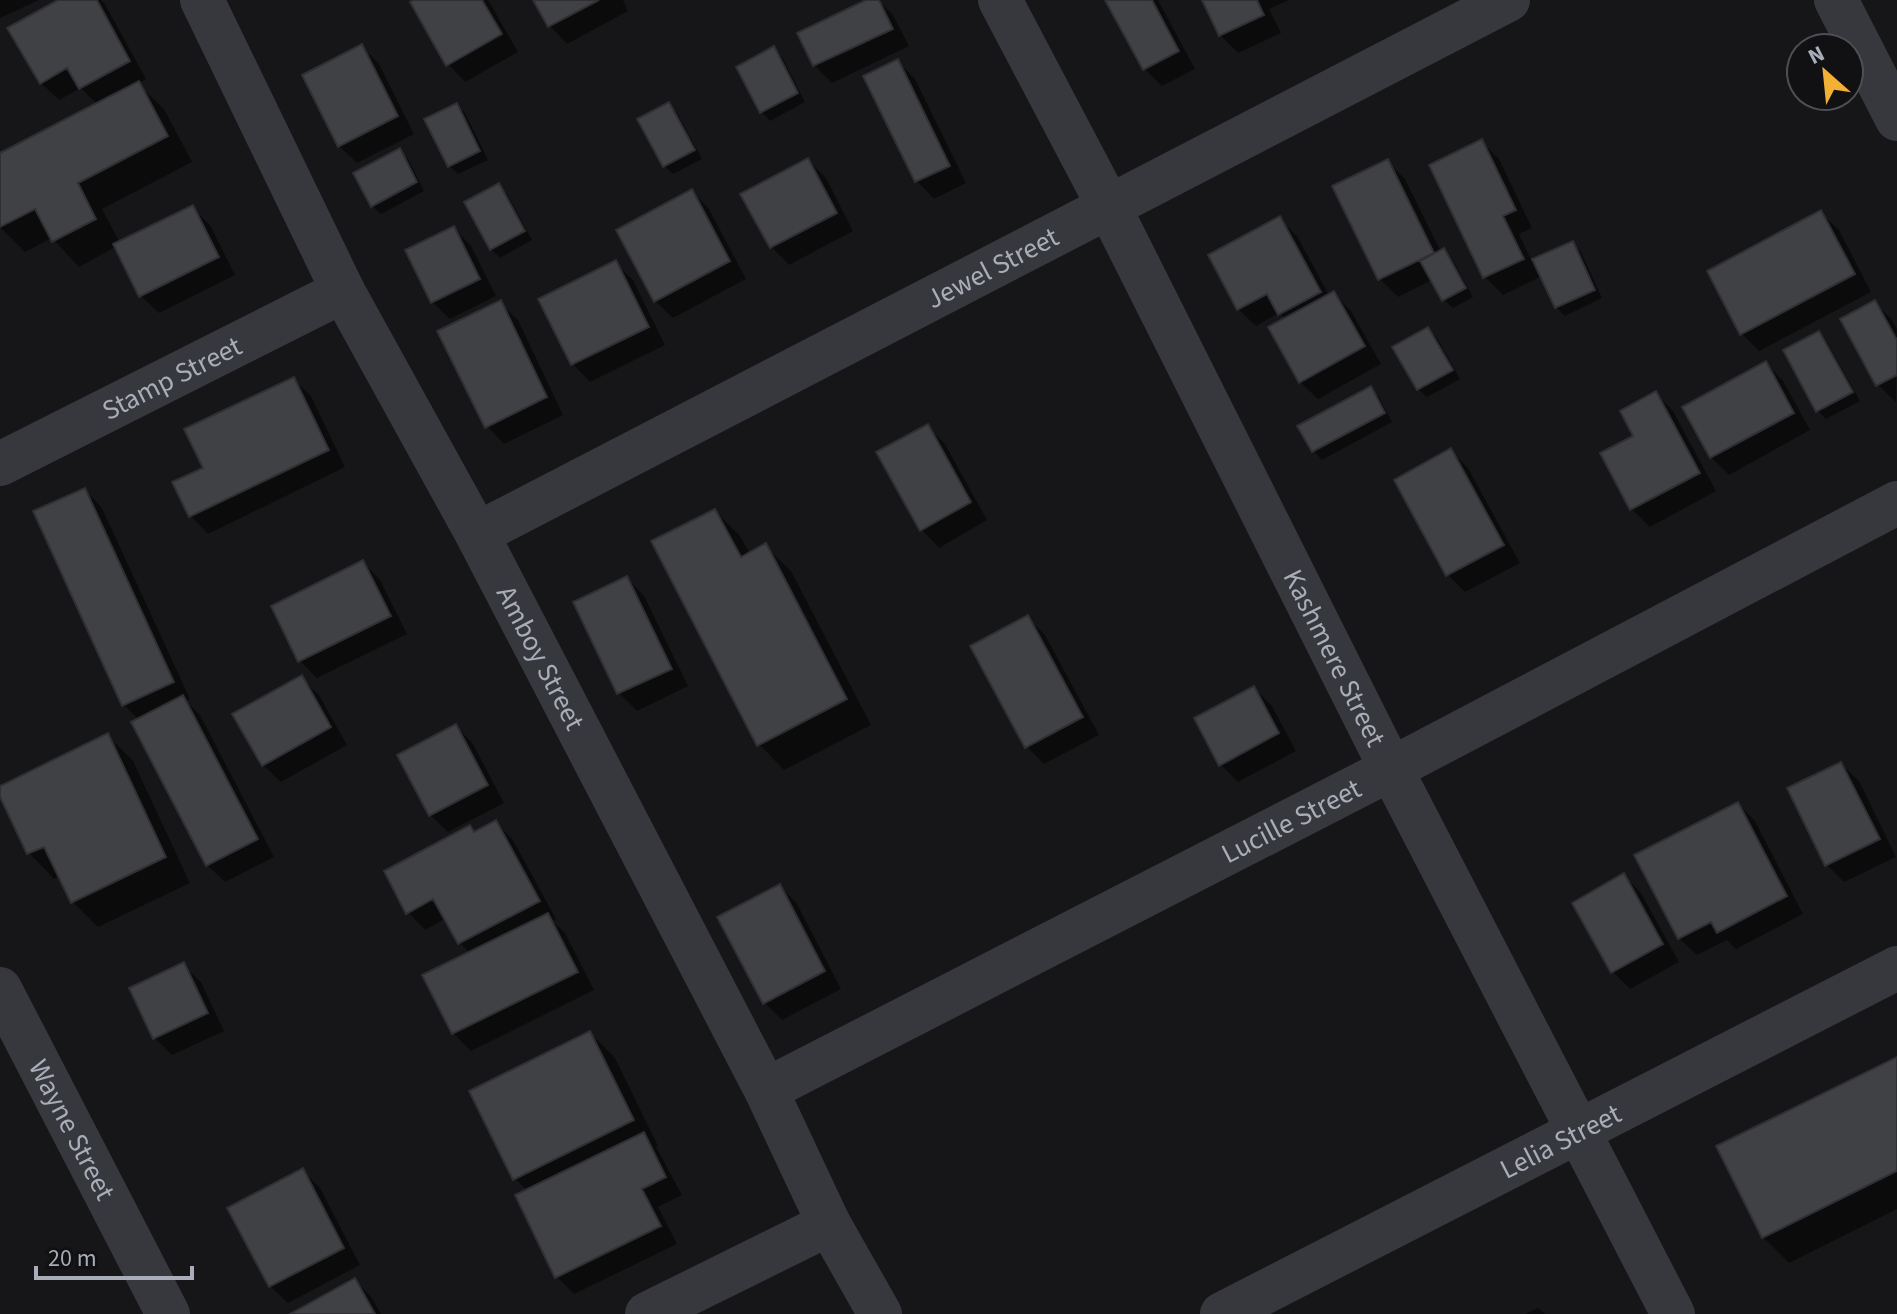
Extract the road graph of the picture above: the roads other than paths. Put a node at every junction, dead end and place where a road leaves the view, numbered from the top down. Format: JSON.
{"nodes":[{"id":1,"x":202,"y":0,"type":"edge"},
{"id":2,"x":1000,"y":0,"type":"edge"},
{"id":3,"x":1508,"y":0,"type":"edge"},
{"id":4,"x":1836,"y":0,"type":"edge"},
{"id":5,"x":1897,"y":119,"type":"edge"},
{"id":6,"x":1109,"y":207,"type":"junction"},
{"id":7,"x":343,"y":291,"type":"junction"},
{"id":8,"x":0,"y":464,"type":"edge"},
{"id":9,"x":1897,"y":503,"type":"edge"},
{"id":10,"x":477,"y":534,"type":"junction"},
{"id":11,"x":1391,"y":769,"type":"junction"},
{"id":12,"x":1897,"y":968,"type":"edge"},
{"id":13,"x":0,"y":989,"type":"edge"},
{"id":14,"x":766,"y":1090,"type":"junction"},
{"id":15,"x":1579,"y":1130,"type":"junction"},
{"id":16,"x":829,"y":1224,"type":"junction"},
{"id":17,"x":168,"y":1314,"type":"edge"},
{"id":18,"x":647,"y":1314,"type":"edge"},
{"id":19,"x":880,"y":1314,"type":"edge"},
{"id":20,"x":1222,"y":1314,"type":"edge"},
{"id":21,"x":1673,"y":1314,"type":"edge"}],
"edges":[{"from":1,"to":7,"type":"street","name":"Amboy Street"},
{"from":2,"to":6,"type":"street","name":"Kashmere Street"},
{"from":3,"to":6,"type":"street","name":"Jewel Street"},
{"from":4,"to":5,"type":"street"},
{"from":6,"to":10,"type":"street","name":"Jewel Street"},
{"from":6,"to":11,"type":"street","name":"Kashmere Street"},
{"from":7,"to":8,"type":"street","name":"Stamp Street"},
{"from":7,"to":10,"type":"street","name":"Amboy Street"},
{"from":9,"to":11,"type":"street","name":"Lucille Street"},
{"from":10,"to":14,"type":"street","name":"Amboy Street"},
{"from":11,"to":14,"type":"street","name":"Lucille Street"},
{"from":11,"to":15,"type":"street","name":"Kashmere Street"},
{"from":12,"to":15,"type":"street","name":"Lelia Street"},
{"from":13,"to":17,"type":"street","name":"Wayne Street"},
{"from":14,"to":16,"type":"street","name":"Amboy Street"},
{"from":15,"to":20,"type":"street","name":"Lelia Street"},
{"from":15,"to":21,"type":"street","name":"Kashmere Street"},
{"from":16,"to":18,"type":"street"},
{"from":16,"to":19,"type":"street","name":"Amboy Street"}]}
